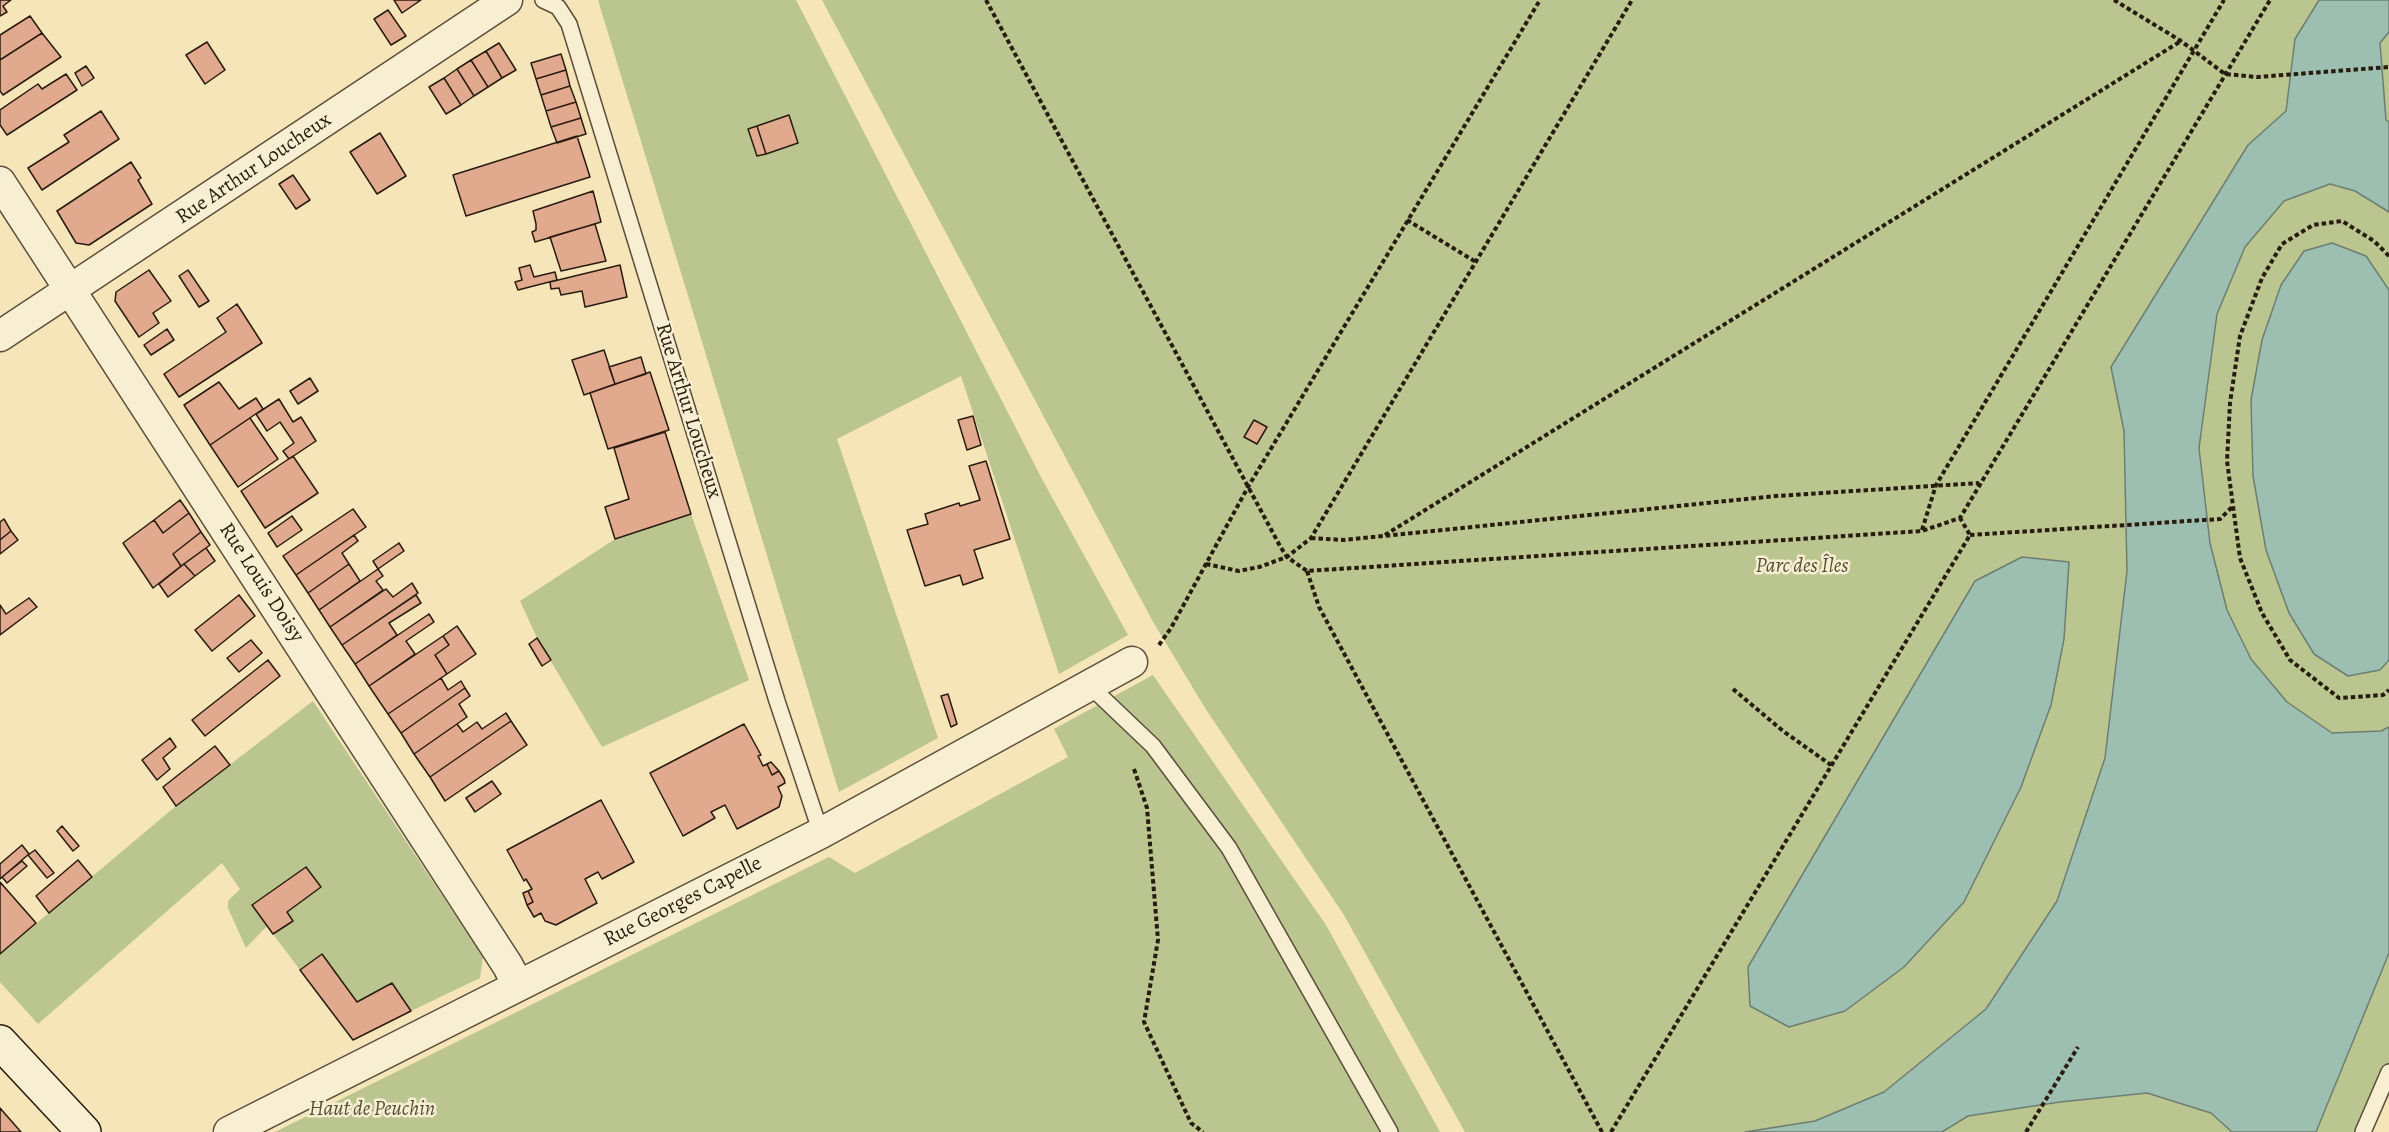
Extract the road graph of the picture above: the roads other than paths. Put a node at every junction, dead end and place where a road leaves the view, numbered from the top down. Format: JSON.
{"nodes":[{"id":1,"x":507,"y":0,"type":"edge"},
{"id":2,"x":543,"y":0,"type":"edge"},
{"id":3,"x":0,"y":182,"type":"edge"},
{"id":4,"x":71,"y":289,"type":"junction"},
{"id":5,"x":0,"y":336,"type":"edge"},
{"id":6,"x":1143,"y":656,"type":"road end"},
{"id":7,"x":1090,"y":686,"type":"junction"},
{"id":8,"x":821,"y":833,"type":"junction"},
{"id":9,"x":518,"y":986,"type":"junction"},
{"id":10,"x":0,"y":1042,"type":"edge"},
{"id":11,"x":2389,"y":1072,"type":"edge"},
{"id":12,"x":84,"y":1132,"type":"edge"},
{"id":13,"x":229,"y":1132,"type":"edge"},
{"id":14,"x":1390,"y":1132,"type":"edge"},
{"id":15,"x":2362,"y":1132,"type":"edge"}],
"edges":[{"from":1,"to":4,"type":"street","name":"Rue Arthur Loucheux"},
{"from":2,"to":8,"type":"lane","name":"Rue Arthur Loucheux"},
{"from":3,"to":4,"type":"street","name":"Rue Louis Doisy"},
{"from":4,"to":5,"type":"street","name":"Rue Arthur Loucheux"},
{"from":4,"to":9,"type":"street","name":"Rue Louis Doisy"},
{"from":6,"to":7,"type":"street","name":"Rue Georges Capelle"},
{"from":7,"to":8,"type":"street","name":"Rue Georges Capelle"},
{"from":7,"to":14,"type":"lane"},
{"from":8,"to":9,"type":"street","name":"Rue Georges Capelle"},
{"from":9,"to":13,"type":"street","name":"Rue Georges Capelle"},
{"from":10,"to":12,"type":"main road"},
{"from":11,"to":15,"type":"lane"}]}
